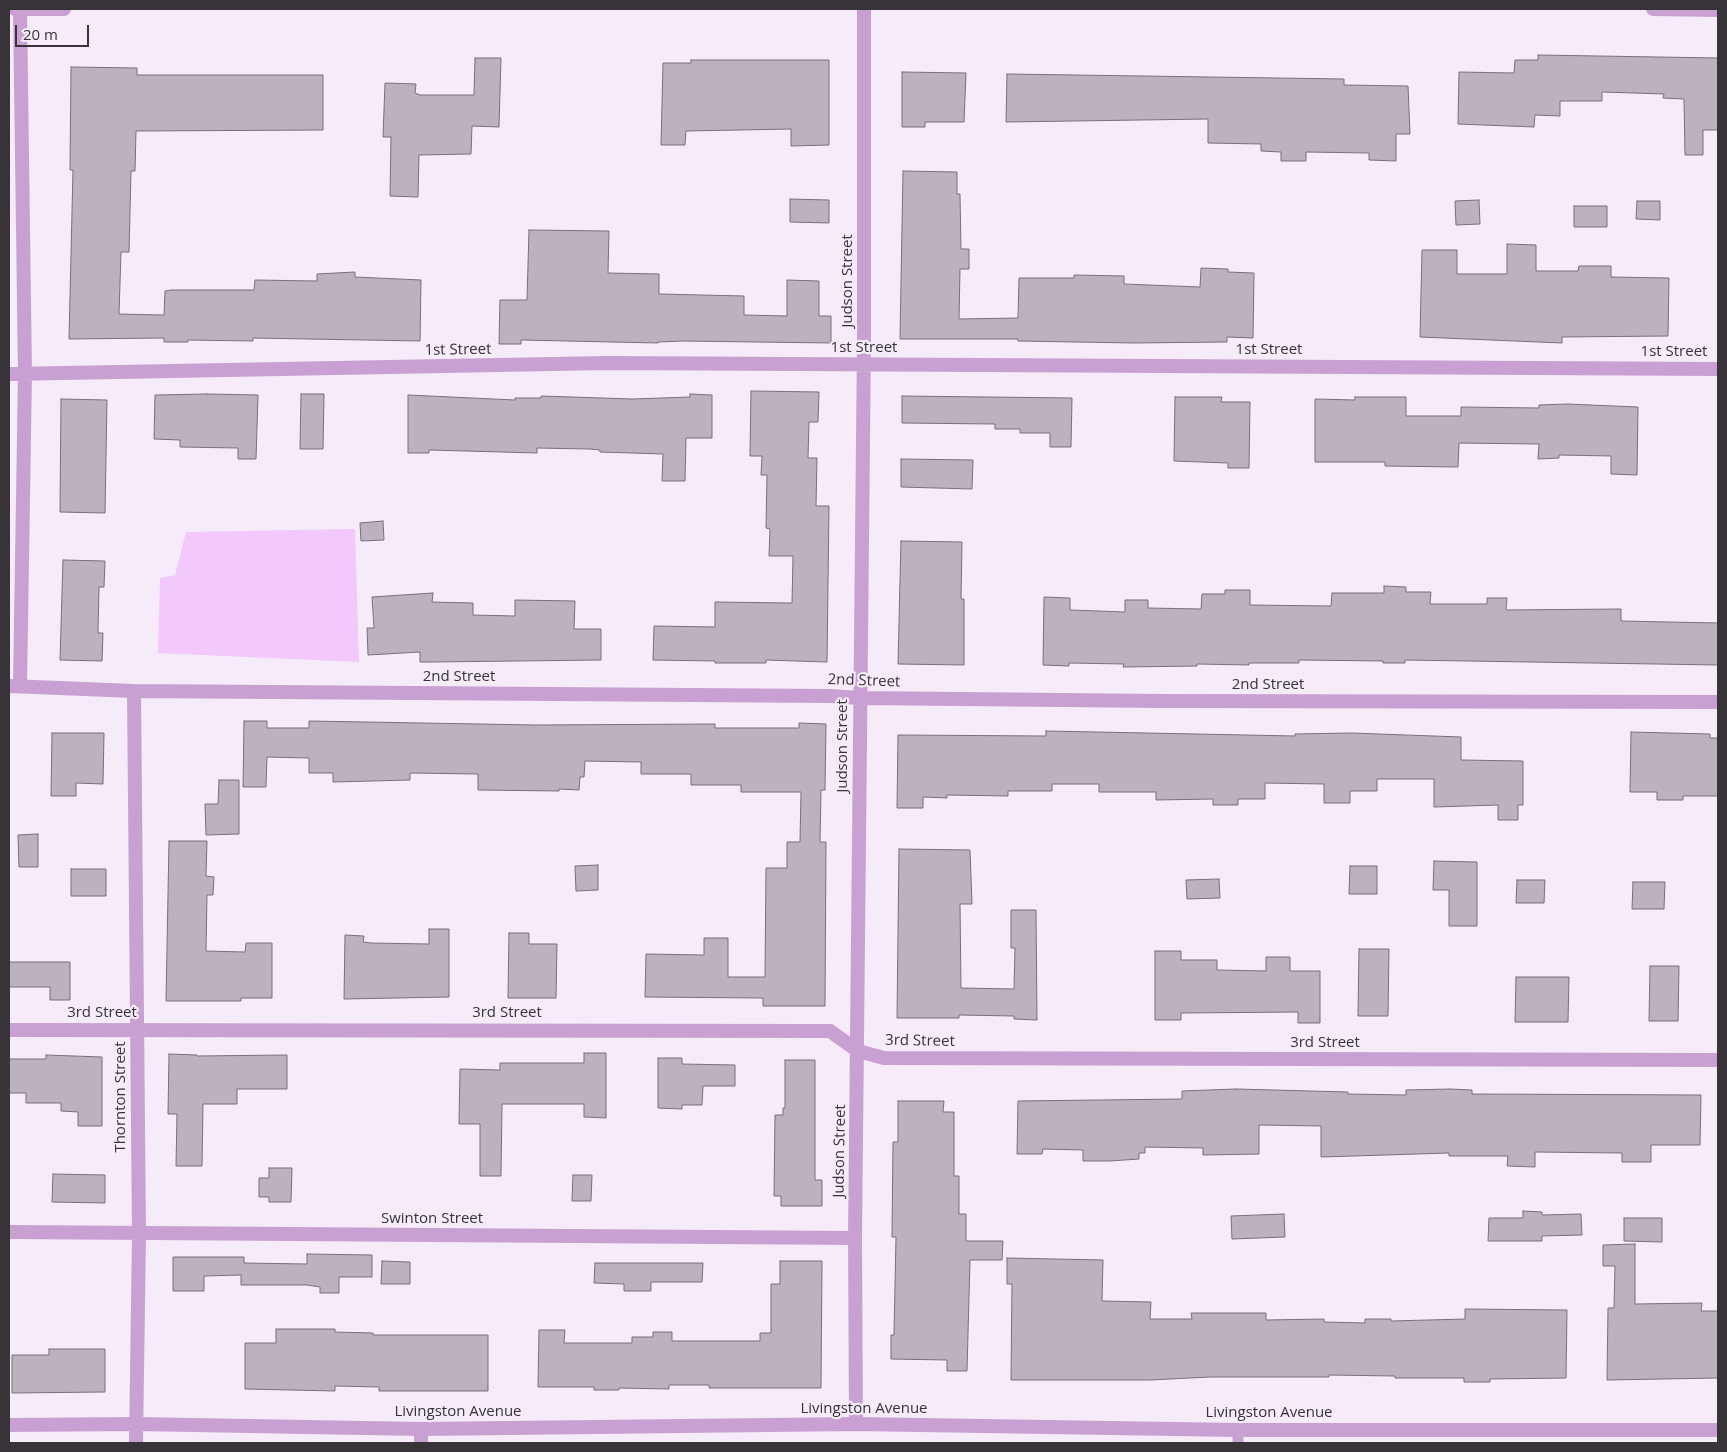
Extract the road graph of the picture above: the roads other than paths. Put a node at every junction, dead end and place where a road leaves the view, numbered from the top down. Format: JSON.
{"nodes":[{"id":1,"x":14,"y":9,"type":"edge"},
{"id":2,"x":20,"y":9,"type":"edge"},
{"id":3,"x":64,"y":9,"type":"edge"},
{"id":4,"x":864,"y":9,"type":"edge"},
{"id":5,"x":1653,"y":9,"type":"edge"},
{"id":6,"x":1718,"y":10,"type":"edge"},
{"id":7,"x":863,"y":364,"type":"junction"},
{"id":8,"x":1718,"y":369,"type":"edge"},
{"id":9,"x":9,"y":374,"type":"edge"},
{"id":10,"x":25,"y":374,"type":"junction"},
{"id":11,"x":14,"y":686,"type":"edge"},
{"id":12,"x":134,"y":691,"type":"junction"},
{"id":13,"x":860,"y":698,"type":"junction"},
{"id":14,"x":1718,"y":702,"type":"edge"},
{"id":15,"x":137,"y":1028,"type":"junction"},
{"id":16,"x":9,"y":1030,"type":"edge"},
{"id":17,"x":858,"y":1050,"type":"junction"},
{"id":18,"x":1718,"y":1060,"type":"edge"},
{"id":19,"x":9,"y":1232,"type":"edge"},
{"id":20,"x":139,"y":1234,"type":"junction"},
{"id":21,"x":855,"y":1238,"type":"junction"},
{"id":22,"x":136,"y":1424,"type":"junction"},
{"id":23,"x":856,"y":1424,"type":"junction"},
{"id":24,"x":9,"y":1425,"type":"edge"},
{"id":25,"x":421,"y":1429,"type":"junction"},
{"id":26,"x":1718,"y":1430,"type":"edge"},
{"id":27,"x":1238,"y":1437,"type":"edge"},
{"id":28,"x":136,"y":1443,"type":"edge"},
{"id":29,"x":421,"y":1443,"type":"edge"}],
"edges":[{"from":1,"to":2,"type":"street"},
{"from":2,"to":3,"type":"street"},
{"from":2,"to":10,"type":"street"},
{"from":4,"to":7,"type":"street","name":"Judson Street"},
{"from":5,"to":6,"type":"street"},
{"from":7,"to":8,"type":"street","name":"1st Street"},
{"from":7,"to":10,"type":"street","name":"1st Street"},
{"from":7,"to":13,"type":"street","name":"Judson Street"},
{"from":9,"to":10,"type":"street","name":"1st Street"},
{"from":10,"to":11,"type":"street"},
{"from":11,"to":12,"type":"street","name":"2nd Street"},
{"from":12,"to":13,"type":"street","name":"2nd Street"},
{"from":12,"to":15,"type":"street","name":"Thornton Street"},
{"from":13,"to":14,"type":"street","name":"2nd Street"},
{"from":13,"to":17,"type":"street","name":"Judson Street"},
{"from":15,"to":16,"type":"street","name":"3rd Street"},
{"from":15,"to":17,"type":"street","name":"3rd Street"},
{"from":15,"to":20,"type":"street","name":"Thornton Street"},
{"from":17,"to":18,"type":"street","name":"3rd Street"},
{"from":17,"to":21,"type":"street","name":"Judson Street"},
{"from":19,"to":20,"type":"street","name":"Swinton Street"},
{"from":20,"to":21,"type":"street","name":"Swinton Street"},
{"from":20,"to":22,"type":"street","name":"Thornton Street"},
{"from":21,"to":23,"type":"street","name":"Judson Street"},
{"from":22,"to":24,"type":"street","name":"Livingston Avenue"},
{"from":22,"to":25,"type":"street","name":"Livingston Avenue"},
{"from":22,"to":28,"type":"street","name":"Thornton Street"},
{"from":23,"to":25,"type":"street","name":"Livingston Avenue"},
{"from":23,"to":27,"type":"street","name":"Livingston Avenue"},
{"from":25,"to":29,"type":"street"},
{"from":26,"to":27,"type":"street","name":"Livingston Avenue"}]}
